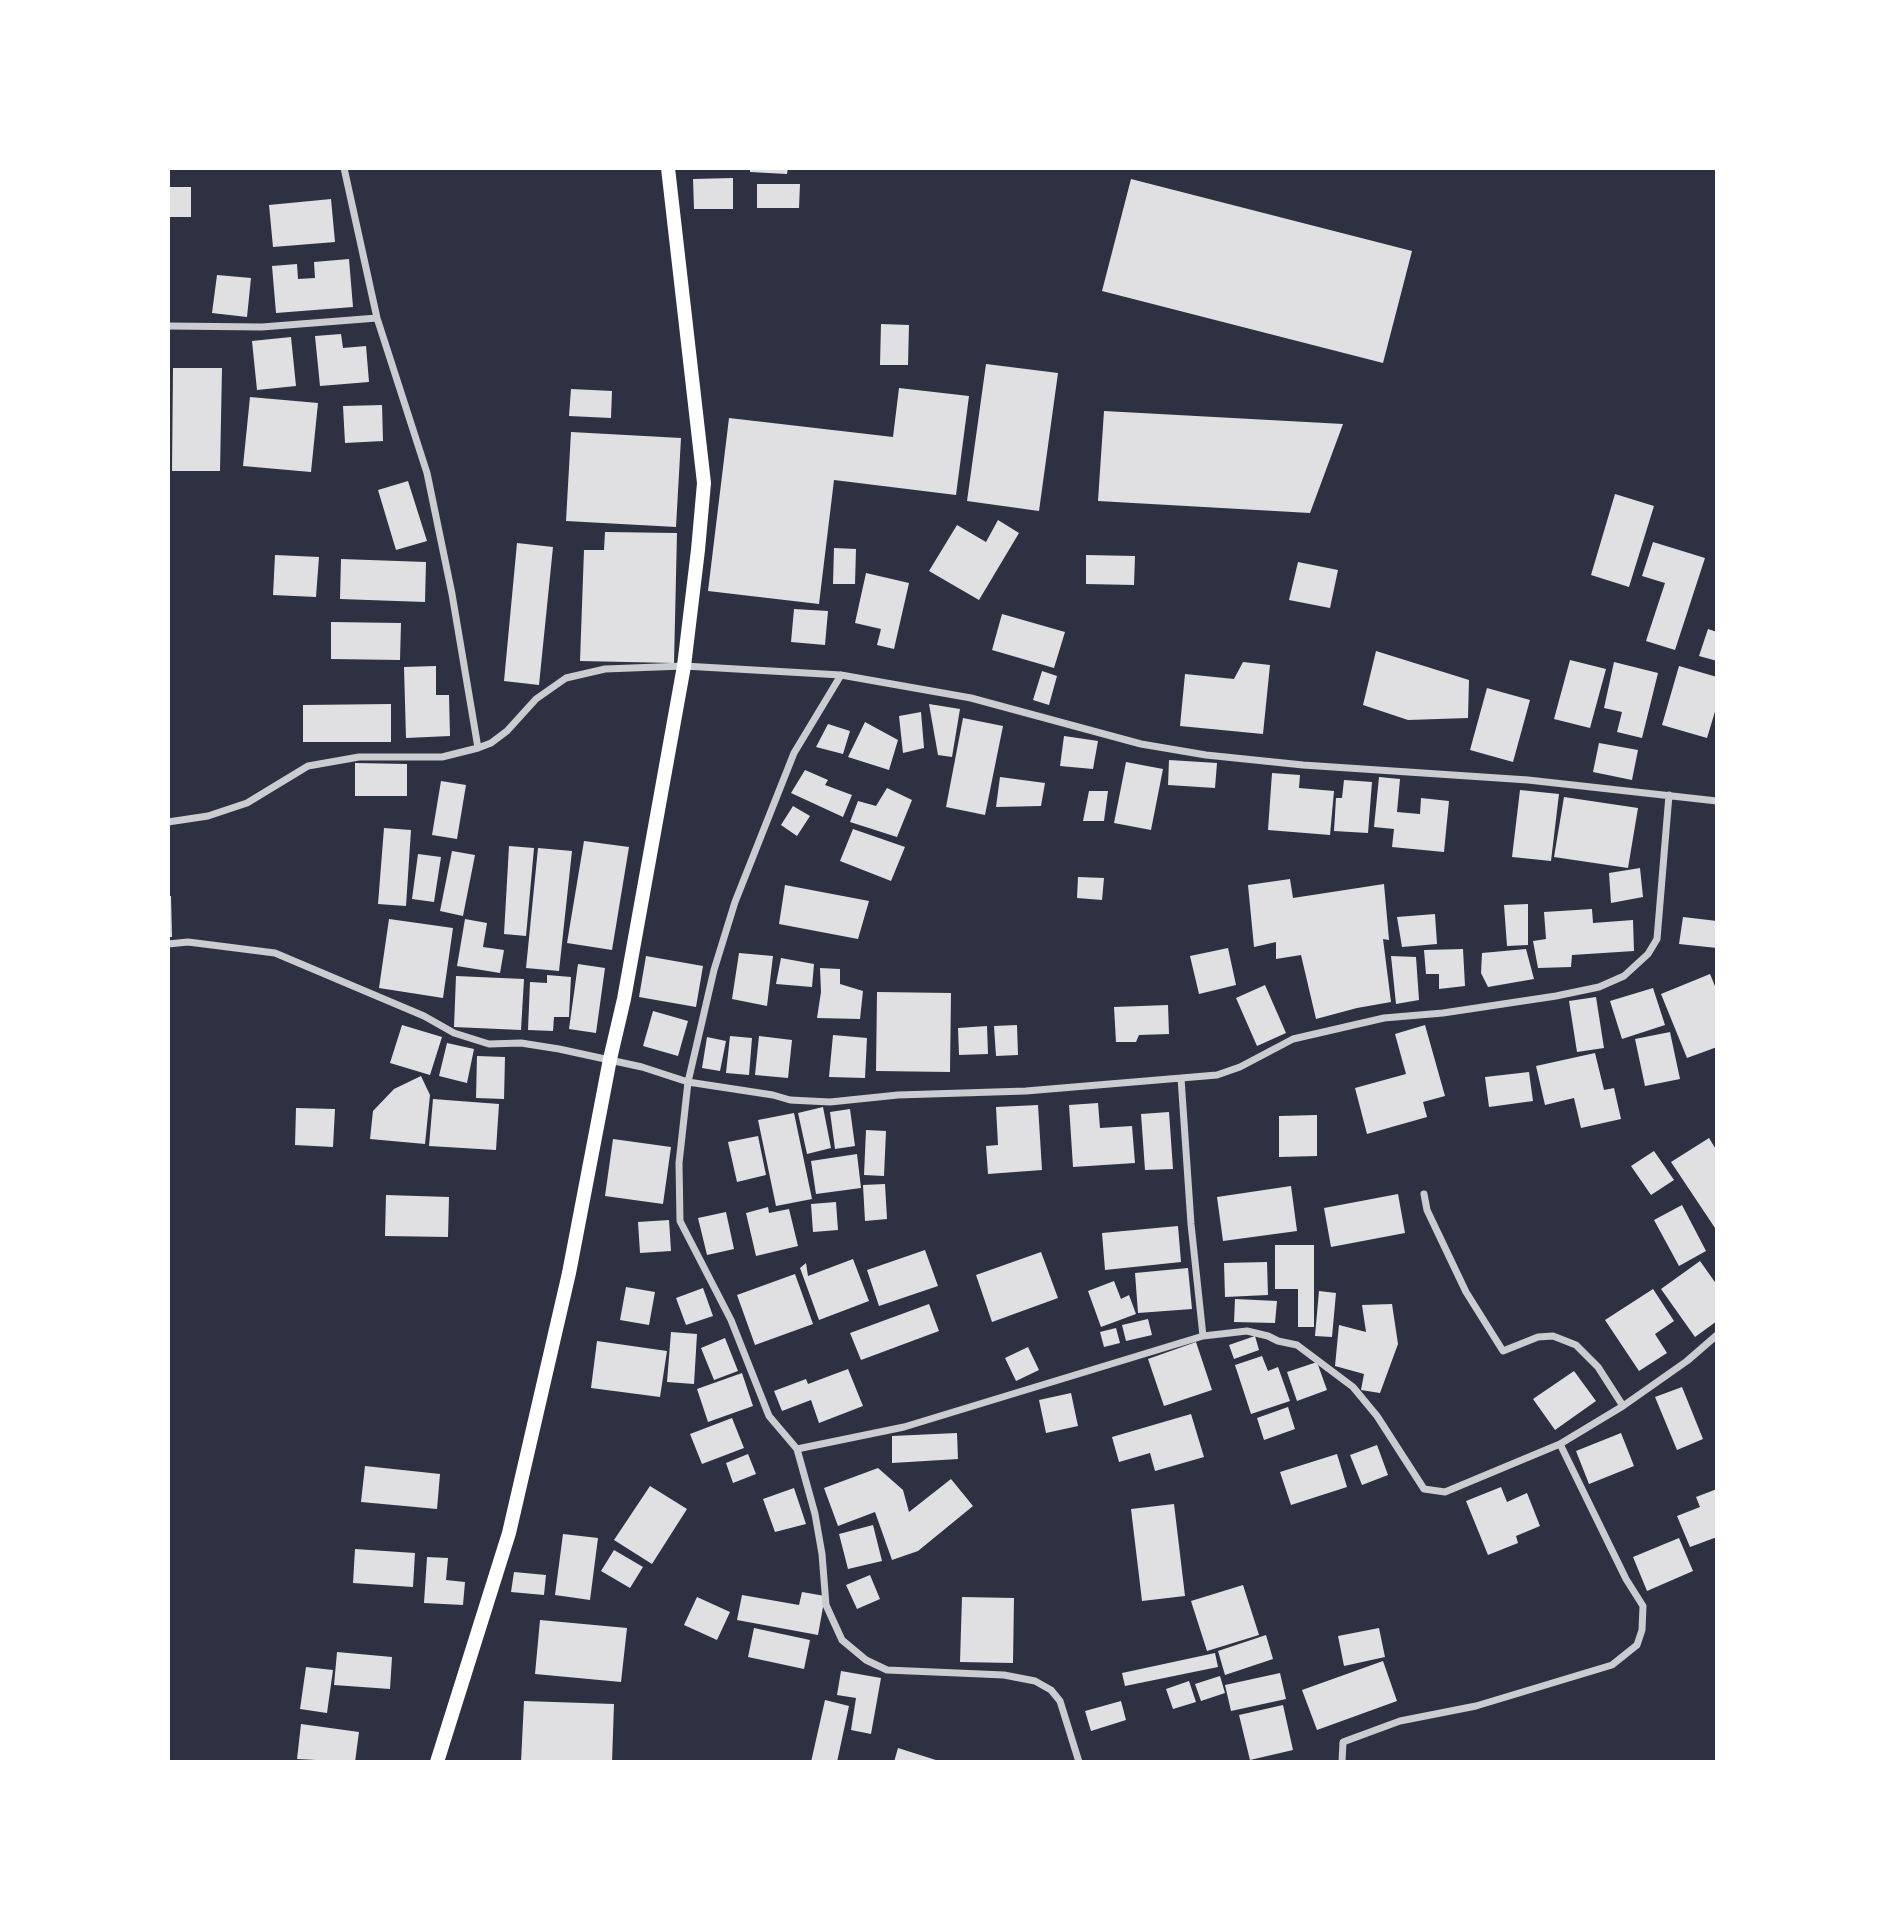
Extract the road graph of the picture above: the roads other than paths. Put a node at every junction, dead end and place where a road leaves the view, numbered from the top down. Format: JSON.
{"nodes":[{"id":1,"x":344,"y":168,"type":"edge"},
{"id":2,"x":668,"y":168,"type":"edge"},
{"id":3,"x":377,"y":318,"type":"junction"},
{"id":4,"x":168,"y":326,"type":"edge"},
{"id":5,"x":684,"y":666,"type":"junction"},
{"id":6,"x":841,"y":675,"type":"junction"},
{"id":7,"x":478,"y":748,"type":"junction"},
{"id":8,"x":1669,"y":795,"type":"junction"},
{"id":9,"x":1717,"y":801,"type":"edge"},
{"id":10,"x":168,"y":822,"type":"edge"},
{"id":11,"x":168,"y":944,"type":"edge"},
{"id":12,"x":610,"y":1059,"type":"junction"},
{"id":13,"x":1181,"y":1078,"type":"junction"},
{"id":14,"x":688,"y":1082,"type":"junction"},
{"id":15,"x":1424,"y":1194,"type":"dead end"},
{"id":16,"x":1717,"y":1335,"type":"edge"},
{"id":17,"x":1203,"y":1336,"type":"junction"},
{"id":18,"x":1623,"y":1406,"type":"junction"},
{"id":19,"x":1560,"y":1444,"type":"junction"},
{"id":20,"x":797,"y":1448,"type":"junction"},
{"id":21,"x":437,"y":1762,"type":"edge"},
{"id":22,"x":1079,"y":1762,"type":"edge"},
{"id":23,"x":1342,"y":1762,"type":"edge"}],
"edges":[{"from":1,"to":3,"type":"street"},
{"from":2,"to":5,"type":"main road"},
{"from":3,"to":4,"type":"street"},
{"from":3,"to":7,"type":"street"},
{"from":5,"to":6,"type":"street"},
{"from":5,"to":7,"type":"street"},
{"from":5,"to":12,"type":"main road"},
{"from":6,"to":8,"type":"street"},
{"from":6,"to":14,"type":"street"},
{"from":7,"to":10,"type":"street"},
{"from":8,"to":9,"type":"street"},
{"from":8,"to":13,"type":"street"},
{"from":11,"to":12,"type":"street"},
{"from":12,"to":14,"type":"street"},
{"from":12,"to":21,"type":"main road"},
{"from":13,"to":14,"type":"street"},
{"from":13,"to":17,"type":"street"},
{"from":14,"to":20,"type":"street"},
{"from":15,"to":18,"type":"street"},
{"from":16,"to":18,"type":"street"},
{"from":17,"to":19,"type":"street"},
{"from":17,"to":20,"type":"street"},
{"from":18,"to":19,"type":"street"},
{"from":19,"to":23,"type":"street"},
{"from":20,"to":22,"type":"street"}]}
